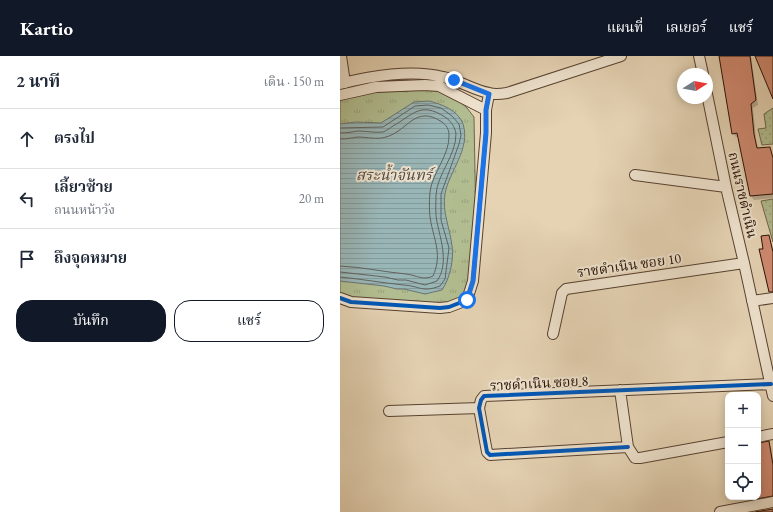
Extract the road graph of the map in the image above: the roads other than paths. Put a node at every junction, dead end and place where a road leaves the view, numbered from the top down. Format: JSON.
{"nodes":[{"id":1,"x":341,"y":56,"type":"edge"},
{"id":2,"x":621,"y":56,"type":"edge"},
{"id":3,"x":700,"y":56,"type":"edge"},
{"id":4,"x":702,"y":68,"type":"edge"},
{"id":5,"x":343,"y":83,"type":"edge"},
{"id":6,"x":489,"y":94,"type":"junction"},
{"id":7,"x":340,"y":95,"type":"edge"},
{"id":8,"x":709,"y":104,"type":"edge"},
{"id":9,"x":486,"y":110,"type":"junction"},
{"id":10,"x":635,"y":175,"type":"dead end"},
{"id":11,"x":726,"y":186,"type":"junction"},
{"id":12,"x":744,"y":262,"type":"junction"},
{"id":13,"x":340,"y":298,"type":"edge"},
{"id":14,"x":773,"y":298,"type":"edge"},
{"id":15,"x":752,"y":301,"type":"junction"},
{"id":16,"x":553,"y":334,"type":"dead end"},
{"id":17,"x":771,"y":384,"type":"junction"},
{"id":18,"x":620,"y":390,"type":"junction"},
{"id":19,"x":773,"y":396,"type":"edge"},
{"id":20,"x":479,"y":408,"type":"junction"},
{"id":21,"x":389,"y":412,"type":"dead end"},
{"id":22,"x":773,"y":434,"type":"edge"},
{"id":23,"x":761,"y":436,"type":"edge"},
{"id":24,"x":725,"y":443,"type":"edge"},
{"id":25,"x":628,"y":448,"type":"junction"},
{"id":26,"x":773,"y":502,"type":"edge"},
{"id":27,"x":720,"y":512,"type":"edge"}],
"edges":[{"from":1,"to":5,"type":"street"},
{"from":2,"to":6,"type":"street"},
{"from":3,"to":4,"type":"street"},
{"from":5,"to":6,"type":"street"},
{"from":6,"to":9,"type":"street"},
{"from":7,"to":9,"type":"street"},
{"from":8,"to":11,"type":"street","name":"ถนนราชดำเนิน"},
{"from":9,"to":13,"type":"street"},
{"from":10,"to":11,"type":"street"},
{"from":11,"to":12,"type":"street","name":"ถนนราชดำเนิน"},
{"from":12,"to":15,"type":"street","name":"ถนนราชดำเนิน"},
{"from":12,"to":16,"type":"street","name":"ราชดำเนิน ซอย 10"},
{"from":14,"to":15,"type":"street"},
{"from":15,"to":17,"type":"street","name":"ถนนราชดำเนิน"},
{"from":17,"to":18,"type":"street","name":"ราชดำเนิน ซอย 8"},
{"from":17,"to":19,"type":"street","name":"ถนนราชดำเนิน"},
{"from":18,"to":20,"type":"street","name":"ราชดำเนิน ซอย 8"},
{"from":18,"to":25,"type":"street"},
{"from":20,"to":21,"type":"street"},
{"from":20,"to":25,"type":"street","name":"ราชดำเนิน ซอย 8"},
{"from":22,"to":23,"type":"street"},
{"from":24,"to":25,"type":"street"},
{"from":26,"to":27,"type":"street"}]}
